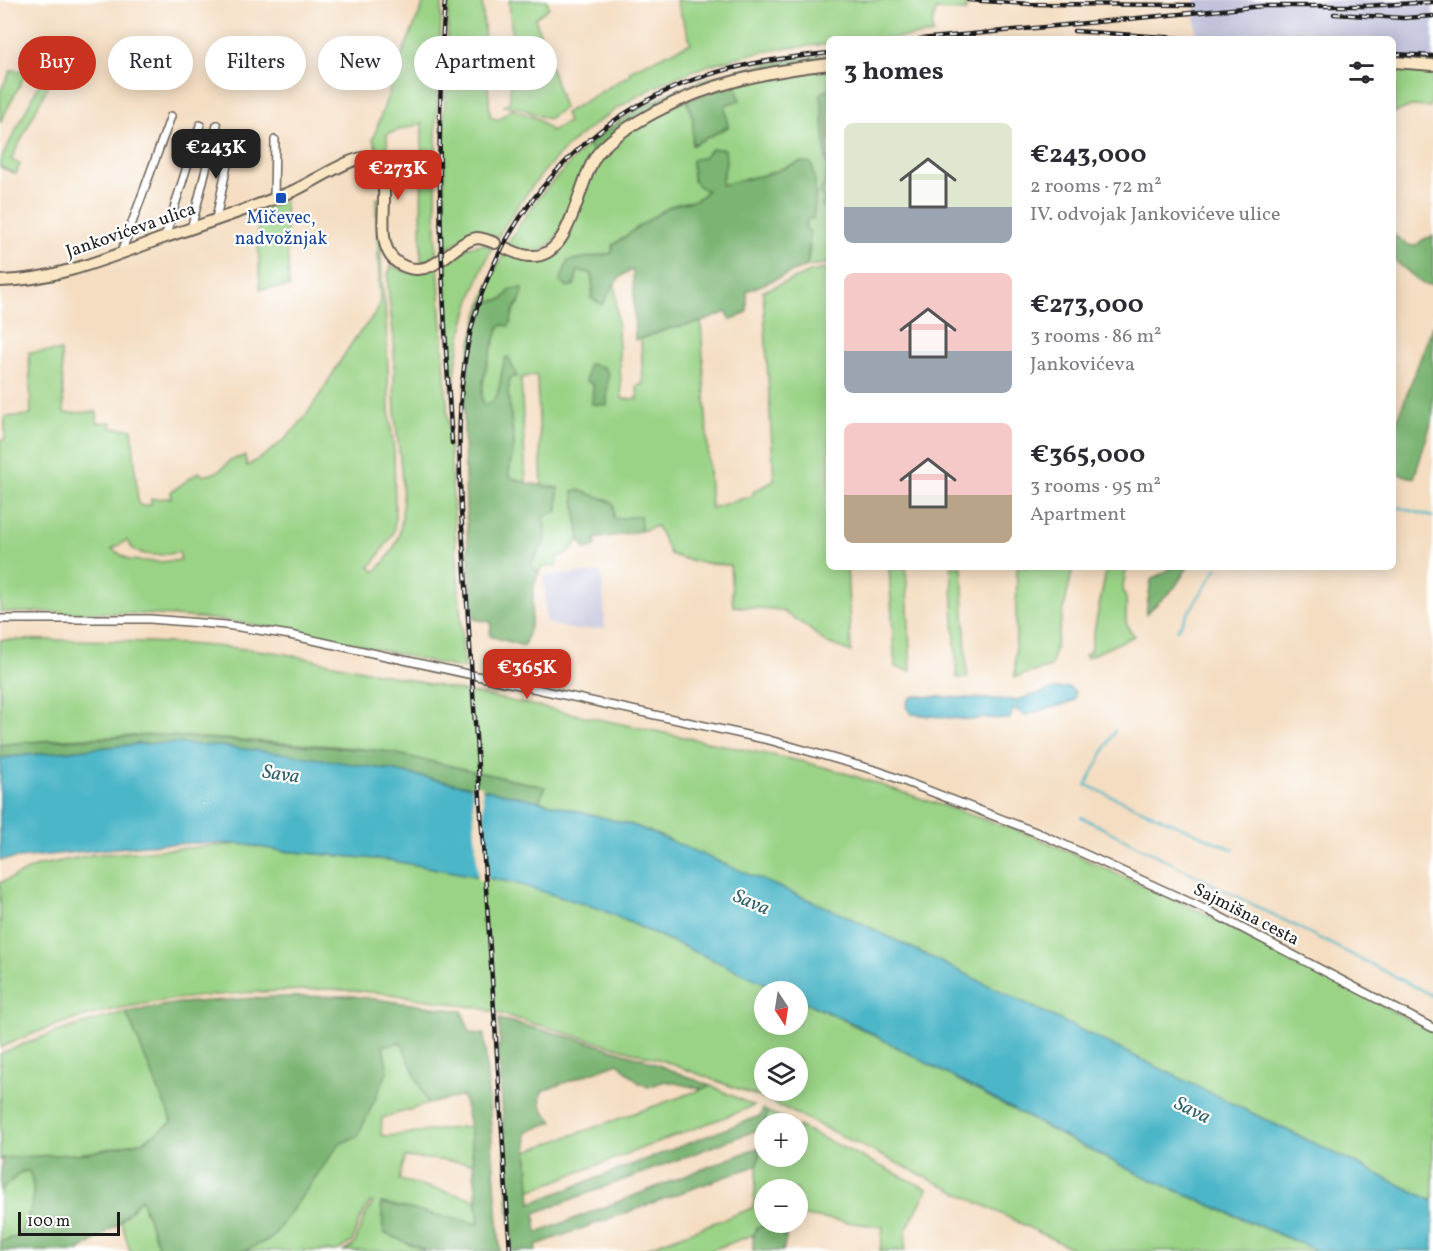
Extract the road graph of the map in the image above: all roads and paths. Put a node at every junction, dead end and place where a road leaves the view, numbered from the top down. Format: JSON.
{"nodes":[{"id":1,"x":1396,"y":62,"type":"edge"},
{"id":2,"x":826,"y":64,"type":"edge"},
{"id":3,"x":1433,"y":64,"type":"edge"},
{"id":4,"x":171,"y":116,"type":"dead end"},
{"id":5,"x":200,"y":125,"type":"dead end"},
{"id":6,"x":217,"y":125,"type":"dead end"},
{"id":7,"x":275,"y":140,"type":"dead end"},
{"id":8,"x":230,"y":150,"type":"dead end"},
{"id":9,"x":274,"y":198,"type":"junction"},
{"id":10,"x":216,"y":219,"type":"junction"},
{"id":11,"x":191,"y":229,"type":"junction"},
{"id":12,"x":165,"y":237,"type":"junction"},
{"id":13,"x":122,"y":253,"type":"junction"},
{"id":14,"x":0,"y":281,"type":"edge"},
{"id":15,"x":0,"y":619,"type":"edge"},
{"id":16,"x":1433,"y":1028,"type":"edge"}],
"edges":[{"from":1,"to":3,"type":"main road"},
{"from":2,"to":9,"type":"main road","name":"Jankovićeva ulica"},
{"from":4,"to":13,"type":"street"},
{"from":5,"to":12,"type":"street"},
{"from":6,"to":11,"type":"street"},
{"from":7,"to":9,"type":"street"},
{"from":8,"to":10,"type":"street"},
{"from":9,"to":10,"type":"main road","name":"Jankovićeva ulica"},
{"from":10,"to":11,"type":"main road","name":"Jankovićeva ulica"},
{"from":11,"to":12,"type":"main road","name":"Jankovićeva ulica"},
{"from":12,"to":13,"type":"main road","name":"Jankovićeva ulica"},
{"from":13,"to":14,"type":"main road","name":"Jankovićeva ulica"},
{"from":15,"to":16,"type":"street","name":"Sajmišna cesta"}]}
